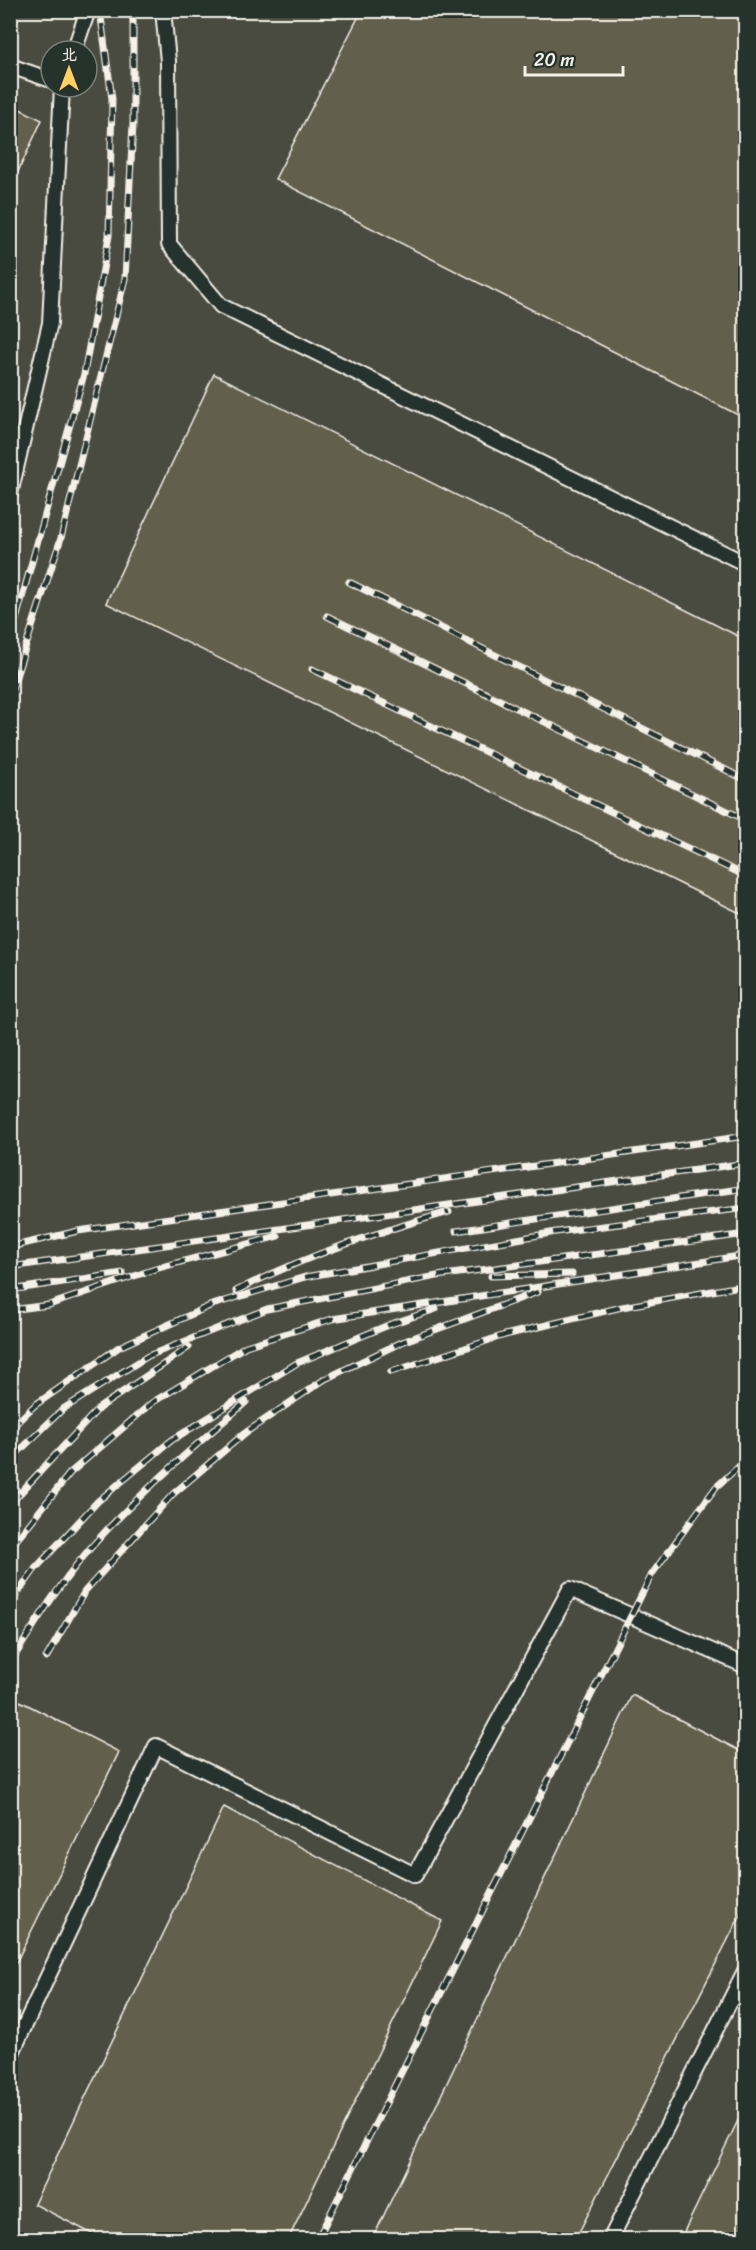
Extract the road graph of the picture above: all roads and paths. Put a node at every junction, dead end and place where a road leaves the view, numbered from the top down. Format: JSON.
{"nodes":[{"id":1,"x":88,"y":10,"type":"edge"},
{"id":2,"x":163,"y":10,"type":"edge"},
{"id":3,"x":78,"y":39,"type":"edge"},
{"id":4,"x":10,"y":66,"type":"edge"},
{"id":5,"x":39,"y":76,"type":"edge"},
{"id":6,"x":61,"y":99,"type":"edge"},
{"id":7,"x":10,"y":494,"type":"edge"},
{"id":8,"x":746,"y":564,"type":"edge"},
{"id":9,"x":746,"y":1666,"type":"edge"},
{"id":10,"x":746,"y":1969,"type":"edge"},
{"id":11,"x":10,"y":2057,"type":"edge"},
{"id":12,"x":610,"y":2240,"type":"edge"}],
"edges":[{"from":1,"to":3,"type":"lane"},
{"from":2,"to":8,"type":"lane"},
{"from":4,"to":5,"type":"lane"},
{"from":6,"to":7,"type":"lane"},
{"from":9,"to":11,"type":"lane"},
{"from":10,"to":12,"type":"lane"}]}
